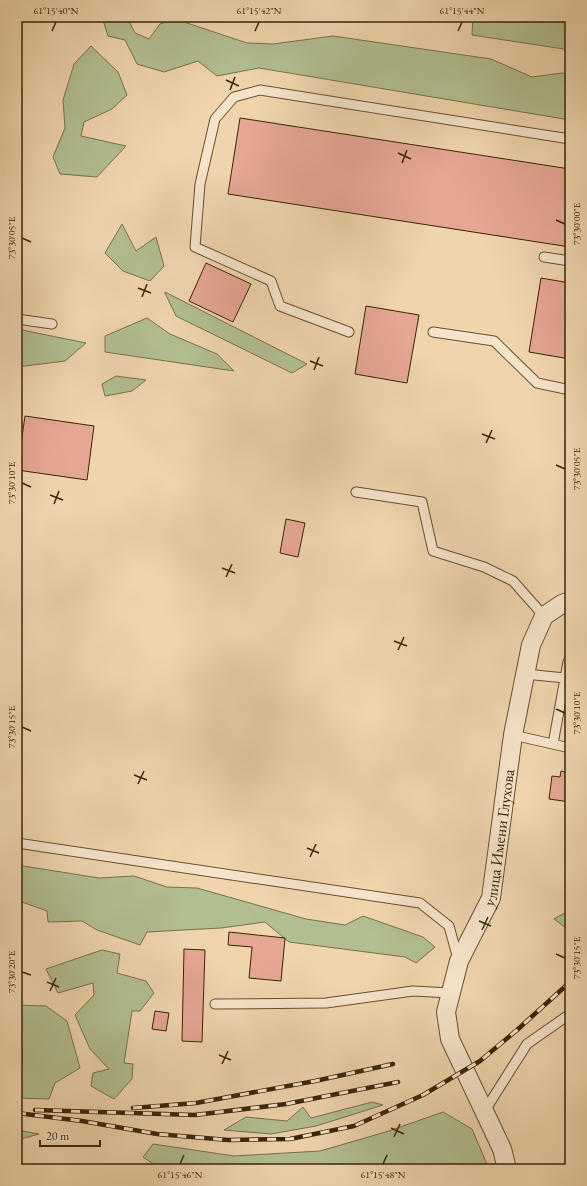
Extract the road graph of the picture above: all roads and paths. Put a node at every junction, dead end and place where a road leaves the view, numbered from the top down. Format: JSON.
{"nodes":[{"id":1,"x":570,"y":138,"type":"edge"},
{"id":2,"x":544,"y":257,"type":"dead end"},
{"id":3,"x":570,"y":261,"type":"edge"},
{"id":4,"x":17,"y":319,"type":"edge"},
{"id":5,"x":52,"y":324,"type":"dead end"},
{"id":6,"x":349,"y":332,"type":"dead end"},
{"id":7,"x":433,"y":332,"type":"dead end"},
{"id":8,"x":570,"y":390,"type":"edge"},
{"id":9,"x":356,"y":492,"type":"dead end"},
{"id":10,"x":570,"y":601,"type":"edge"},
{"id":11,"x":544,"y":616,"type":"junction"},
{"id":12,"x":570,"y":662,"type":"edge"},
{"id":13,"x":525,"y":674,"type":"junction"},
{"id":14,"x":565,"y":678,"type":"junction"},
{"id":15,"x":513,"y":735,"type":"junction"},
{"id":16,"x":553,"y":744,"type":"junction"},
{"id":17,"x":570,"y":748,"type":"edge"},
{"id":18,"x":17,"y":843,"type":"edge"},
{"id":19,"x":459,"y":961,"type":"junction"},
{"id":20,"x":450,"y":993,"type":"junction"},
{"id":21,"x":215,"y":1004,"type":"dead end"},
{"id":22,"x":570,"y":1014,"type":"edge"},
{"id":23,"x":484,"y":1112,"type":"junction"},
{"id":24,"x":507,"y":1169,"type":"edge"}],
"edges":[{"from":1,"to":6,"type":"lane"},
{"from":2,"to":3,"type":"lane"},
{"from":4,"to":5,"type":"lane"},
{"from":7,"to":8,"type":"lane"},
{"from":9,"to":11,"type":"lane"},
{"from":10,"to":11,"type":"street"},
{"from":11,"to":13,"type":"street","name":"улица Имени Глухова"},
{"from":12,"to":14,"type":"lane"},
{"from":13,"to":14,"type":"lane"},
{"from":13,"to":15,"type":"street","name":"улица Имени Глухова"},
{"from":14,"to":16,"type":"lane"},
{"from":15,"to":16,"type":"lane"},
{"from":15,"to":19,"type":"street","name":"улица Имени Глухова"},
{"from":16,"to":17,"type":"lane"},
{"from":18,"to":19,"type":"lane"},
{"from":19,"to":20,"type":"street","name":"улица Имени Глухова"},
{"from":20,"to":21,"type":"lane"},
{"from":20,"to":23,"type":"street","name":"улица Имени Глухова"},
{"from":22,"to":23,"type":"lane"},
{"from":23,"to":24,"type":"street","name":"улица Имени Глухова"}]}
